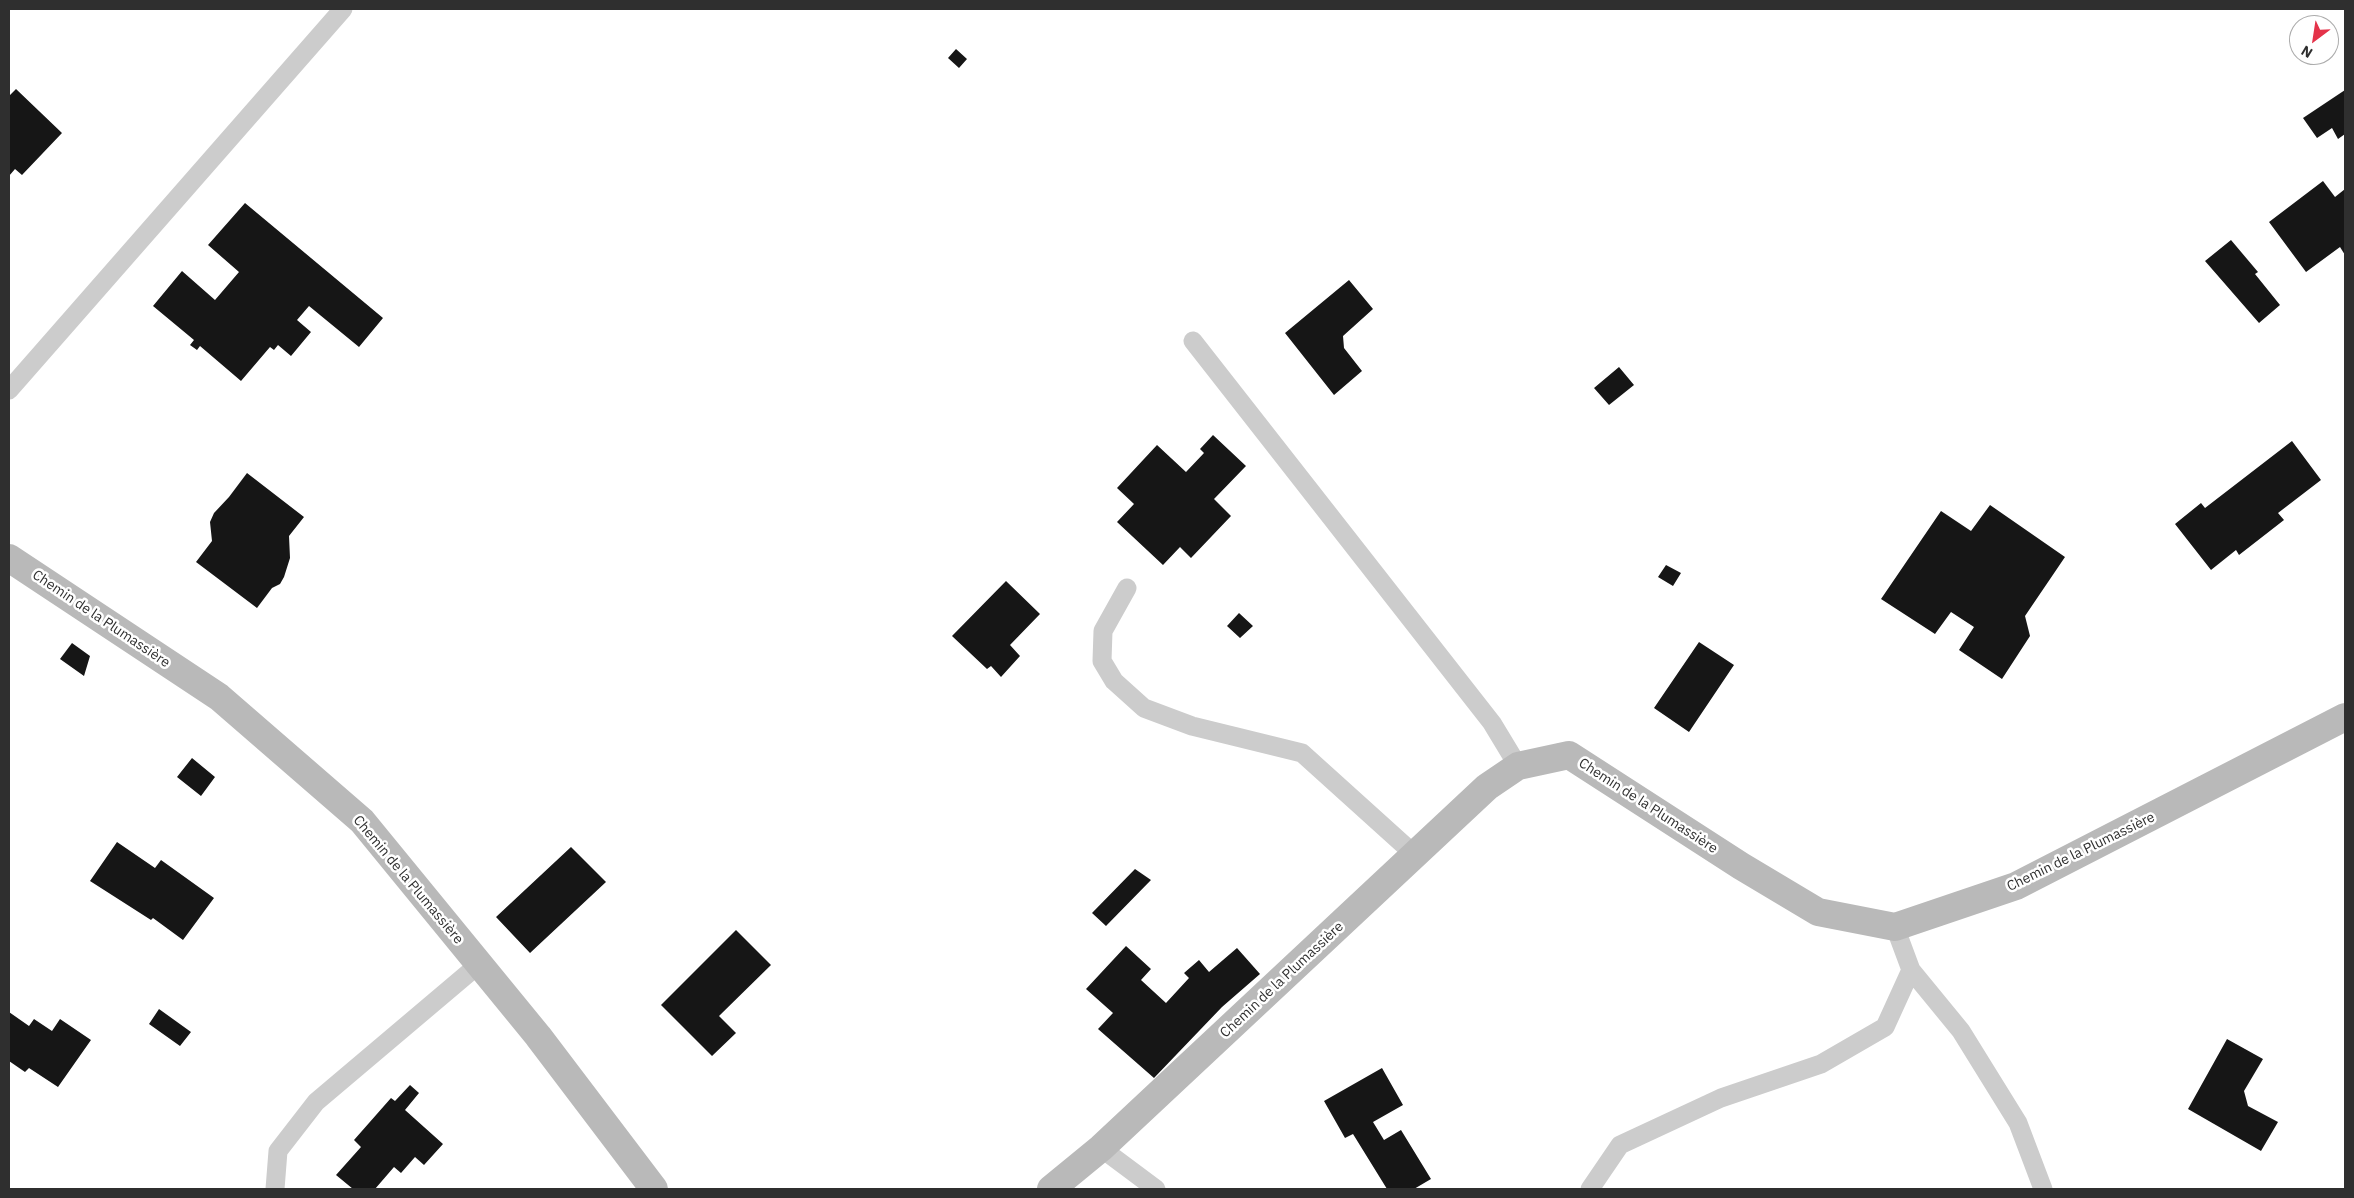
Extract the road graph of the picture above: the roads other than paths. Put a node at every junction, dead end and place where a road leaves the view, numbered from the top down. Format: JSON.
{"nodes":[{"id":1,"x":343,"y":9,"type":"edge"},
{"id":2,"x":1193,"y":341,"type":"dead end"},
{"id":3,"x":9,"y":390,"type":"edge"},
{"id":4,"x":9,"y":558,"type":"edge"},
{"id":5,"x":1127,"y":588,"type":"dead end"},
{"id":6,"x":2345,"y":717,"type":"edge"},
{"id":7,"x":1518,"y":766,"type":"junction"},
{"id":8,"x":1415,"y":855,"type":"junction"},
{"id":9,"x":1895,"y":927,"type":"junction"},
{"id":10,"x":478,"y":964,"type":"junction"},
{"id":11,"x":1911,"y":970,"type":"junction"},
{"id":12,"x":1102,"y":1148,"type":"junction"},
{"id":13,"x":275,"y":1189,"type":"edge"},
{"id":14,"x":654,"y":1189,"type":"edge"},
{"id":15,"x":1051,"y":1189,"type":"edge"},
{"id":16,"x":1156,"y":1189,"type":"edge"},
{"id":17,"x":1590,"y":1189,"type":"edge"},
{"id":18,"x":2043,"y":1189,"type":"edge"}],
"edges":[{"from":1,"to":3,"type":"lane"},
{"from":2,"to":7,"type":"lane"},
{"from":4,"to":10,"type":"street","name":"Chemin de la Plumassière"},
{"from":5,"to":8,"type":"lane"},
{"from":6,"to":9,"type":"street","name":"Chemin de la Plumassière"},
{"from":7,"to":8,"type":"street","name":"Chemin de la Plumassière"},
{"from":7,"to":9,"type":"street","name":"Chemin de la Plumassière"},
{"from":8,"to":12,"type":"street","name":"Chemin de la Plumassière"},
{"from":9,"to":11,"type":"lane"},
{"from":10,"to":13,"type":"lane"},
{"from":10,"to":14,"type":"street","name":"Chemin de la Plumassière"},
{"from":11,"to":17,"type":"lane"},
{"from":11,"to":18,"type":"lane"},
{"from":12,"to":15,"type":"street","name":"Chemin de la Plumassière"},
{"from":12,"to":16,"type":"lane"}]}
